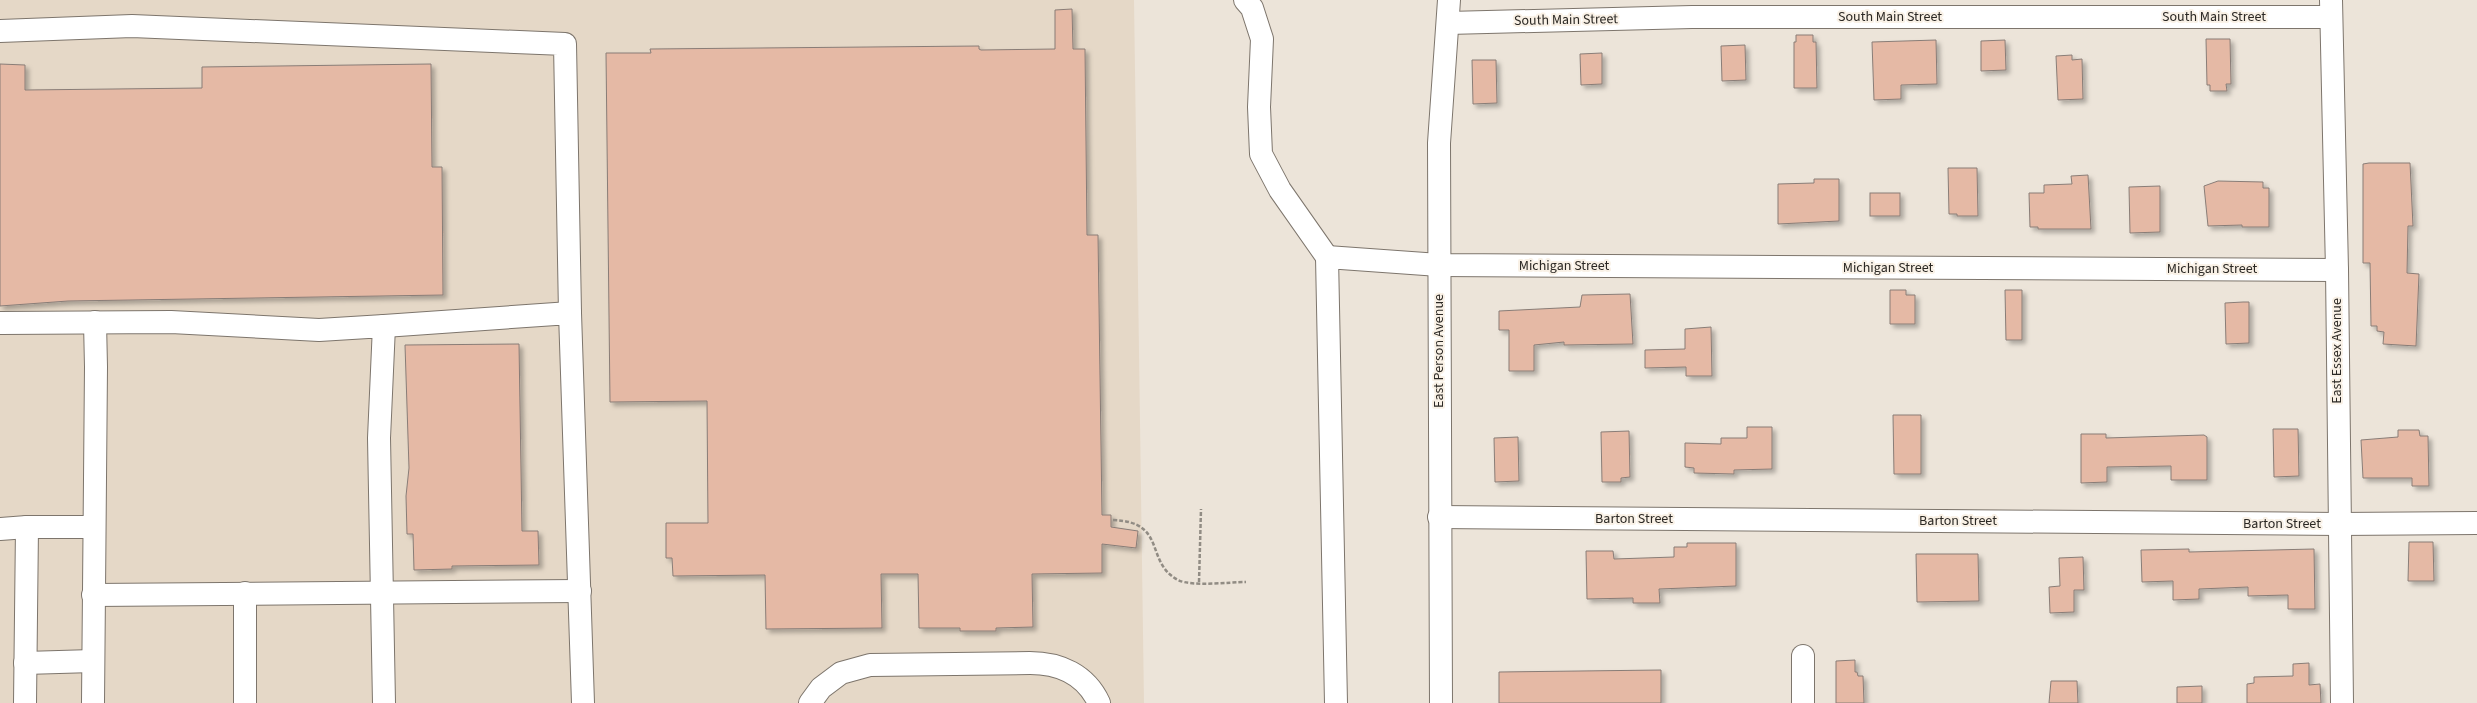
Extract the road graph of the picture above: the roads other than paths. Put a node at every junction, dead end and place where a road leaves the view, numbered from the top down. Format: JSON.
{"nodes":[{"id":1,"x":1245,"y":0,"type":"edge"},
{"id":2,"x":1449,"y":0,"type":"edge"},
{"id":3,"x":1693,"y":8,"type":"edge"},
{"id":4,"x":2331,"y":8,"type":"edge"},
{"id":5,"x":2083,"y":9,"type":"edge"},
{"id":6,"x":1448,"y":23,"type":"junction"},
{"id":7,"x":0,"y":31,"type":"edge"},
{"id":8,"x":1327,"y":257,"type":"junction"},
{"id":9,"x":1439,"y":265,"type":"junction"},
{"id":10,"x":2337,"y":270,"type":"junction"},
{"id":11,"x":570,"y":313,"type":"junction"},
{"id":12,"x":95,"y":322,"type":"junction"},
{"id":13,"x":0,"y":323,"type":"edge"},
{"id":14,"x":384,"y":326,"type":"junction"},
{"id":15,"x":1439,"y":517,"type":"junction"},
{"id":16,"x":2477,"y":523,"type":"edge"},
{"id":17,"x":2338,"y":524,"type":"junction"},
{"id":18,"x":27,"y":527,"type":"junction"},
{"id":19,"x":94,"y":527,"type":"junction"},
{"id":20,"x":0,"y":529,"type":"edge"},
{"id":21,"x":580,"y":591,"type":"junction"},
{"id":22,"x":382,"y":592,"type":"junction"},
{"id":23,"x":245,"y":593,"type":"junction"},
{"id":24,"x":93,"y":595,"type":"junction"},
{"id":25,"x":1803,"y":656,"type":"dead end"},
{"id":26,"x":93,"y":661,"type":"junction"},
{"id":27,"x":25,"y":663,"type":"junction"},
{"id":28,"x":25,"y":703,"type":"edge"},
{"id":29,"x":93,"y":703,"type":"edge"},
{"id":30,"x":245,"y":703,"type":"edge"},
{"id":31,"x":384,"y":703,"type":"edge"},
{"id":32,"x":583,"y":703,"type":"edge"},
{"id":33,"x":810,"y":703,"type":"edge"},
{"id":34,"x":1099,"y":703,"type":"edge"},
{"id":35,"x":1336,"y":703,"type":"edge"},
{"id":36,"x":1441,"y":703,"type":"edge"},
{"id":37,"x":1803,"y":703,"type":"edge"},
{"id":38,"x":2342,"y":703,"type":"edge"}],
"edges":[{"from":1,"to":8,"type":"street"},
{"from":2,"to":6,"type":"street","name":"East Person Avenue"},
{"from":3,"to":5,"type":"street","name":"South Main Street"},
{"from":3,"to":6,"type":"street","name":"South Main Street"},
{"from":4,"to":5,"type":"street","name":"South Main Street"},
{"from":4,"to":10,"type":"street","name":"East Essex Avenue"},
{"from":6,"to":9,"type":"street","name":"East Person Avenue"},
{"from":7,"to":11,"type":"street"},
{"from":8,"to":9,"type":"street","name":"Michigan Street"},
{"from":8,"to":35,"type":"street"},
{"from":9,"to":10,"type":"street","name":"Michigan Street"},
{"from":9,"to":15,"type":"street","name":"East Person Avenue"},
{"from":10,"to":17,"type":"street","name":"East Essex Avenue"},
{"from":11,"to":14,"type":"street"},
{"from":11,"to":21,"type":"street"},
{"from":12,"to":13,"type":"street"},
{"from":12,"to":14,"type":"street"},
{"from":12,"to":19,"type":"street"},
{"from":14,"to":22,"type":"street"},
{"from":15,"to":17,"type":"street","name":"Barton Street"},
{"from":15,"to":36,"type":"street","name":"East Person Avenue"},
{"from":16,"to":17,"type":"street","name":"Barton Street"},
{"from":17,"to":38,"type":"street","name":"East Essex Avenue"},
{"from":18,"to":19,"type":"street"},
{"from":18,"to":20,"type":"street"},
{"from":18,"to":27,"type":"street"},
{"from":19,"to":24,"type":"street"},
{"from":21,"to":22,"type":"street"},
{"from":21,"to":32,"type":"street"},
{"from":22,"to":23,"type":"street"},
{"from":22,"to":31,"type":"street"},
{"from":23,"to":24,"type":"street"},
{"from":23,"to":30,"type":"street"},
{"from":24,"to":26,"type":"street"},
{"from":25,"to":37,"type":"street"},
{"from":26,"to":27,"type":"street"},
{"from":26,"to":29,"type":"street"},
{"from":27,"to":28,"type":"street"},
{"from":33,"to":34,"type":"street"}]}
